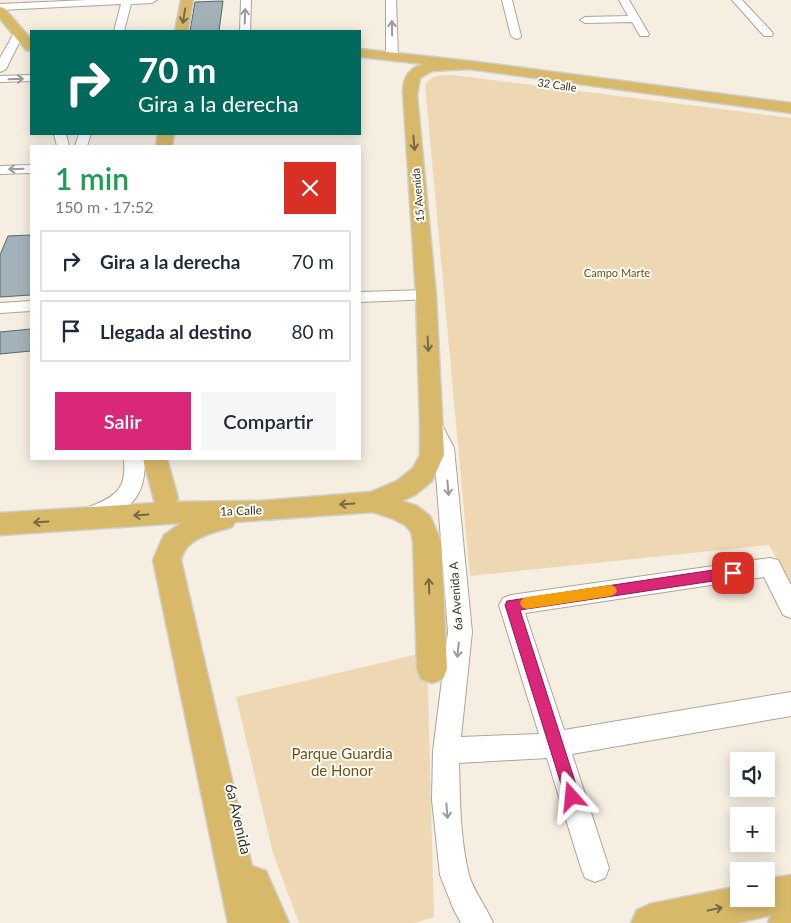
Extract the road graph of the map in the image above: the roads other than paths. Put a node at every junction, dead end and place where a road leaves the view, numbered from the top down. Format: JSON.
{"nodes":[{"id":1,"x":127,"y":0,"type":"edge"},
{"id":2,"x":152,"y":0,"type":"edge"},
{"id":3,"x":186,"y":0,"type":"edge"},
{"id":4,"x":246,"y":0,"type":"edge"},
{"id":5,"x":391,"y":0,"type":"edge"},
{"id":6,"x":507,"y":0,"type":"edge"},
{"id":7,"x":624,"y":0,"type":"edge"},
{"id":8,"x":737,"y":0,"type":"edge"},
{"id":9,"x":0,"y":7,"type":"edge"},
{"id":10,"x":0,"y":11,"type":"edge"},
{"id":11,"x":636,"y":19,"type":"junction"},
{"id":12,"x":585,"y":20,"type":"dead end"},
{"id":13,"x":119,"y":30,"type":"edge"},
{"id":14,"x":182,"y":30,"type":"edge"},
{"id":15,"x":245,"y":30,"type":"edge"},
{"id":16,"x":19,"y":33,"type":"junction"},
{"id":17,"x":644,"y":34,"type":"dead end"},
{"id":18,"x":768,"y":34,"type":"dead end"},
{"id":19,"x":516,"y":36,"type":"dead end"},
{"id":20,"x":30,"y":46,"type":"edge"},
{"id":21,"x":361,"y":53,"type":"edge"},
{"id":22,"x":361,"y":58,"type":"edge"},
{"id":23,"x":361,"y":58,"type":"edge"},
{"id":24,"x":399,"y":58,"type":"junction"},
{"id":25,"x":469,"y":65,"type":"junction"},
{"id":26,"x":0,"y":69,"type":"edge"},
{"id":27,"x":30,"y":78,"type":"edge"},
{"id":28,"x":0,"y":79,"type":"edge"},
{"id":29,"x":410,"y":95,"type":"junction"},
{"id":30,"x":791,"y":108,"type":"edge"},
{"id":31,"x":791,"y":116,"type":"edge"},
{"id":32,"x":30,"y":168,"type":"edge"},
{"id":33,"x":0,"y":170,"type":"edge"},
{"id":34,"x":426,"y":296,"type":"junction"},
{"id":35,"x":361,"y":297,"type":"edge"},
{"id":36,"x":30,"y":306,"type":"edge"},
{"id":37,"x":0,"y":308,"type":"edge"},
{"id":38,"x":432,"y":424,"type":"junction"},
{"id":39,"x":134,"y":460,"type":"edge"},
{"id":40,"x":155,"y":460,"type":"edge"},
{"id":41,"x":165,"y":498,"type":"dead end"},
{"id":42,"x":373,"y":502,"type":"junction"},
{"id":43,"x":260,"y":511,"type":"junction"},
{"id":44,"x":82,"y":519,"type":"junction"},
{"id":45,"x":0,"y":524,"type":"edge"},
{"id":46,"x":182,"y":570,"type":"dead end"},
{"id":47,"x":791,"y":608,"type":"edge"},
{"id":48,"x":432,"y":669,"type":"dead end"},
{"id":49,"x":791,"y":704,"type":"edge"},
{"id":50,"x":555,"y":744,"type":"junction"},
{"id":51,"x":446,"y":751,"type":"junction"},
{"id":52,"x":595,"y":868,"type":"dead end"},
{"id":53,"x":253,"y":884,"type":"junction"},
{"id":54,"x":791,"y":893,"type":"edge"},
{"id":55,"x":775,"y":896,"type":"edge"},
{"id":56,"x":730,"y":906,"type":"edge"},
{"id":57,"x":791,"y":922,"type":"edge"},
{"id":58,"x":247,"y":923,"type":"edge"},
{"id":59,"x":262,"y":923,"type":"edge"},
{"id":60,"x":270,"y":923,"type":"edge"},
{"id":61,"x":478,"y":923,"type":"edge"},
{"id":62,"x":650,"y":923,"type":"edge"},
{"id":63,"x":787,"y":923,"type":"edge"}],
"edges":[{"from":1,"to":2,"type":"street"},
{"from":1,"to":9,"type":"street"},
{"from":1,"to":13,"type":"street"},
{"from":3,"to":14,"type":"main road","one_way":true},
{"from":15,"to":4,"type":"street","one_way":true},
{"from":24,"to":5,"type":"street","one_way":true},
{"from":6,"to":19,"type":"street"},
{"from":7,"to":11,"type":"street"},
{"from":8,"to":18,"type":"street"},
{"from":10,"to":16,"type":"main road"},
{"from":11,"to":12,"type":"street"},
{"from":11,"to":17,"type":"street"},
{"from":16,"to":20,"type":"main road"},
{"from":16,"to":26,"type":"street"},
{"from":21,"to":24,"type":"main road","name":"32 Calle"},
{"from":22,"to":24,"type":"main road"},
{"from":23,"to":29,"type":"main road","name":"15 Avenida"},
{"from":24,"to":25,"type":"main road","name":"32 Calle"},
{"from":25,"to":29,"type":"main road","name":"32 Calle"},
{"from":25,"to":30,"type":"main road","name":"32 Calle"},
{"from":28,"to":27,"type":"street","one_way":true},
{"from":29,"to":31,"type":"main road","name":"32 Calle"},
{"from":29,"to":34,"type":"main road","name":"15 Avenida","one_way":true},
{"from":32,"to":33,"type":"street","one_way":true},
{"from":34,"to":35,"type":"street"},
{"from":34,"to":38,"type":"main road","name":"6a Avenida A","one_way":true},
{"from":36,"to":37,"type":"street"},
{"from":38,"to":42,"type":"main road","name":"1a Calle"},
{"from":38,"to":51,"type":"street","name":"6a Avenida A","one_way":true},
{"from":39,"to":44,"type":"street"},
{"from":40,"to":41,"type":"main road"},
{"from":42,"to":43,"type":"main road","name":"1a Calle","one_way":true},
{"from":48,"to":42,"type":"main road","one_way":true},
{"from":43,"to":44,"type":"main road","name":"1a Calle","one_way":true},
{"from":43,"to":58,"type":"main road"},
{"from":44,"to":45,"type":"main road","name":"1a Calle","one_way":true},
{"from":46,"to":53,"type":"main road","name":"6a Avenida"},
{"from":47,"to":50,"type":"street"},
{"from":49,"to":50,"type":"street"},
{"from":50,"to":51,"type":"street"},
{"from":50,"to":52,"type":"street"},
{"from":51,"to":61,"type":"street","name":"6a Avenida A","one_way":true},
{"from":53,"to":59,"type":"main road","name":"6a Avenida"},
{"from":53,"to":60,"type":"main road"},
{"from":54,"to":55,"type":"main road"},
{"from":62,"to":56,"type":"main road","one_way":true},
{"from":57,"to":63,"type":"main road"}]}
